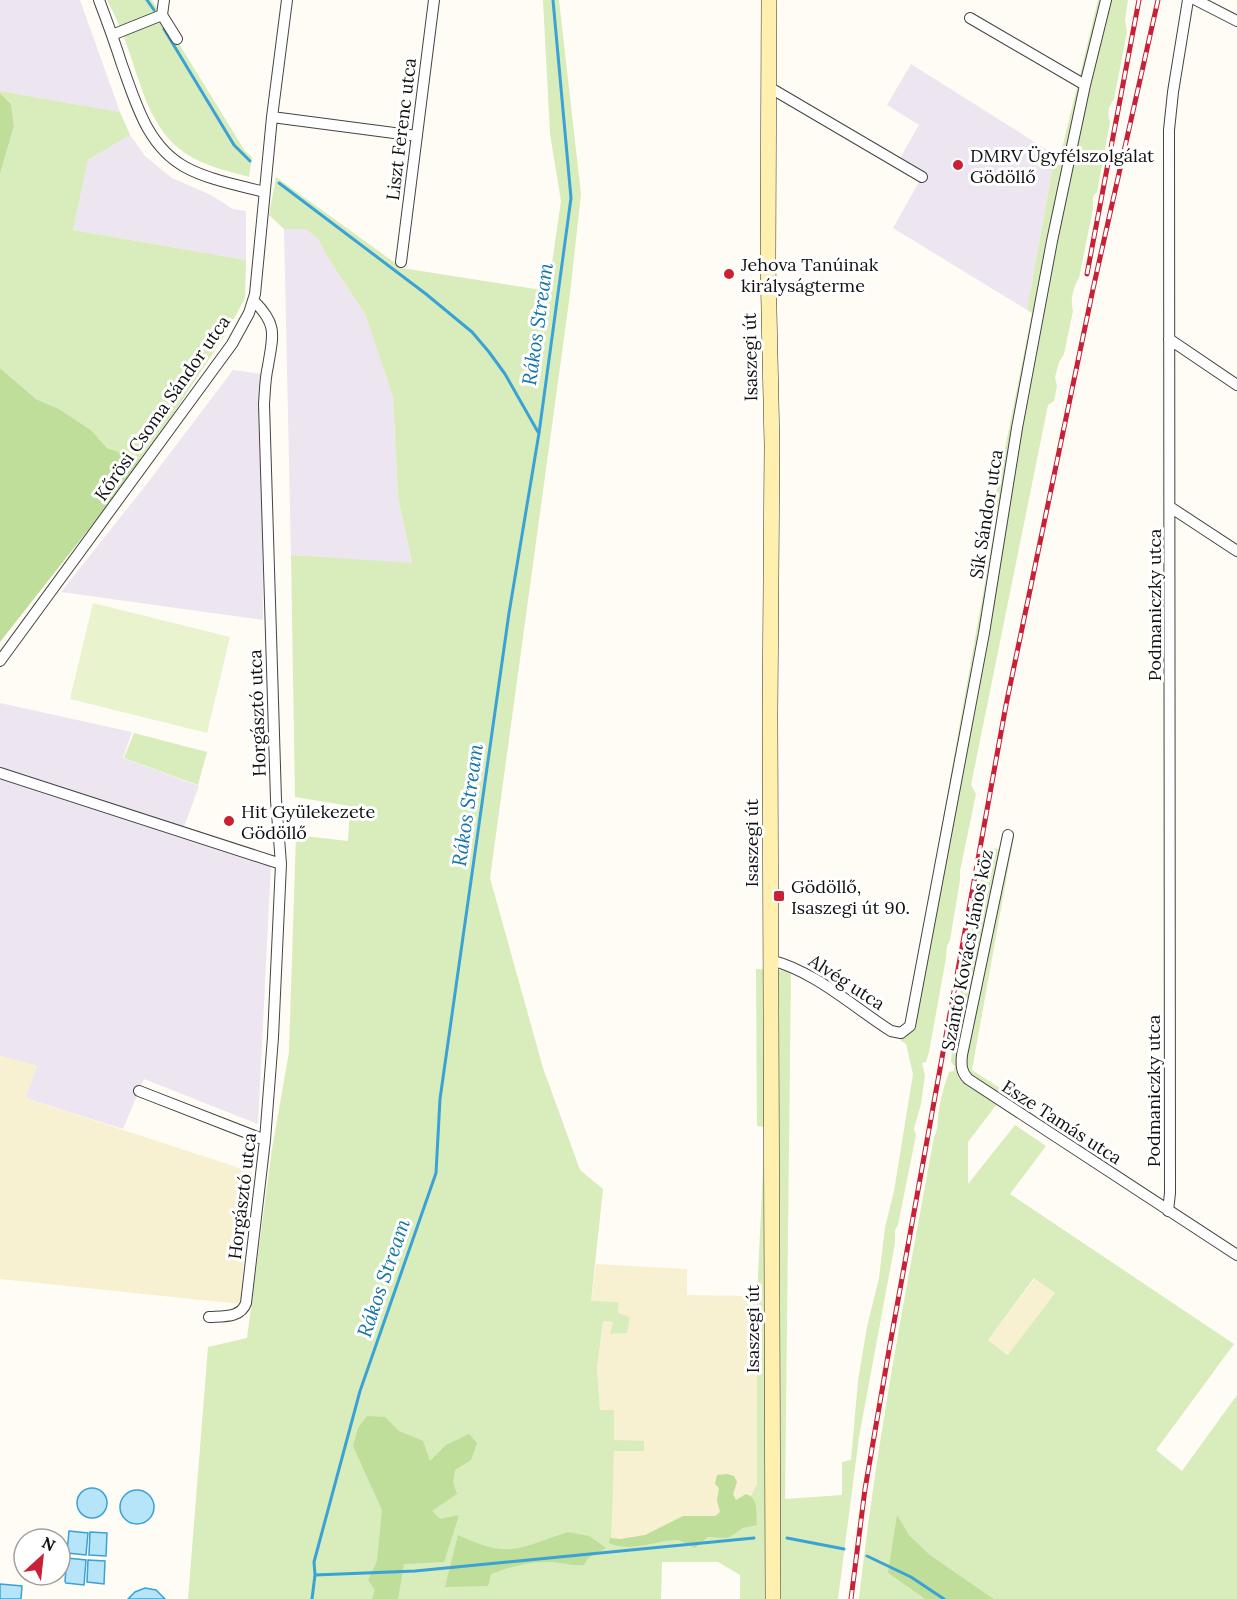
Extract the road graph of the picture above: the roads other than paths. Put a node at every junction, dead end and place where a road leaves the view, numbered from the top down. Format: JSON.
{"nodes":[{"id":1,"x":99,"y":0,"type":"edge"},
{"id":2,"x":164,"y":0,"type":"edge"},
{"id":3,"x":287,"y":0,"type":"edge"},
{"id":4,"x":434,"y":0,"type":"edge"},
{"id":5,"x":769,"y":0,"type":"edge"},
{"id":6,"x":1106,"y":0,"type":"edge"},
{"id":7,"x":1188,"y":0,"type":"edge"},
{"id":8,"x":1196,"y":0,"type":"edge"},
{"id":9,"x":162,"y":15,"type":"junction"},
{"id":10,"x":970,"y":18,"type":"dead end"},
{"id":11,"x":1237,"y":21,"type":"edge"},
{"id":12,"x":112,"y":35,"type":"junction"},
{"id":13,"x":177,"y":39,"type":"dead end"},
{"id":14,"x":1084,"y":85,"type":"junction"},
{"id":15,"x":767,"y":86,"type":"junction"},
{"id":16,"x":272,"y":117,"type":"junction"},
{"id":17,"x":417,"y":136,"type":"junction"},
{"id":18,"x":922,"y":177,"type":"dead end"},
{"id":19,"x":264,"y":192,"type":"junction"},
{"id":20,"x":401,"y":262,"type":"dead end"},
{"id":21,"x":254,"y":301,"type":"junction"},
{"id":22,"x":1169,"y":339,"type":"junction"},
{"id":23,"x":1237,"y":385,"type":"edge"},
{"id":24,"x":1170,"y":507,"type":"junction"},
{"id":25,"x":1237,"y":551,"type":"edge"},
{"id":26,"x":0,"y":661,"type":"edge"},
{"id":27,"x":0,"y":773,"type":"edge"},
{"id":28,"x":1008,"y":835,"type":"dead end"},
{"id":29,"x":281,"y":864,"type":"junction"},
{"id":30,"x":770,"y":960,"type":"junction"},
{"id":31,"x":904,"y":1032,"type":"joint"},
{"id":32,"x":963,"y":1072,"type":"joint"},
{"id":33,"x":139,"y":1091,"type":"dead end"},
{"id":34,"x":265,"y":1140,"type":"junction"},
{"id":35,"x":1168,"y":1210,"type":"junction"},
{"id":36,"x":1237,"y":1255,"type":"edge"},
{"id":37,"x":209,"y":1317,"type":"dead end"},
{"id":38,"x":773,"y":1599,"type":"edge"}],
"edges":[{"from":1,"to":12,"type":"street"},
{"from":2,"to":9,"type":"street"},
{"from":3,"to":16,"type":"street","name":"Kőrösi Csoma Sándor utca"},
{"from":4,"to":17,"type":"street","name":"Liszt Ferenc utca"},
{"from":5,"to":15,"type":"main road","name":"Isaszegi út"},
{"from":6,"to":14,"type":"street","name":"Sík Sándor utca"},
{"from":7,"to":22,"type":"street","name":"Podmaniczky utca"},
{"from":8,"to":11,"type":"street"},
{"from":9,"to":12,"type":"street"},
{"from":9,"to":13,"type":"street"},
{"from":10,"to":14,"type":"street"},
{"from":12,"to":19,"type":"street"},
{"from":14,"to":31,"type":"street","name":"Sík Sándor utca"},
{"from":15,"to":18,"type":"street"},
{"from":15,"to":30,"type":"main road","name":"Isaszegi út"},
{"from":16,"to":17,"type":"street"},
{"from":16,"to":19,"type":"street","name":"Kőrösi Csoma Sándor utca"},
{"from":17,"to":20,"type":"street","name":"Liszt Ferenc utca"},
{"from":19,"to":21,"type":"street","name":"Kőrösi Csoma Sándor utca"},
{"from":21,"to":26,"type":"street","name":"Kőrösi Csoma Sándor utca"},
{"from":21,"to":29,"type":"street","name":"Horgásztó utca"},
{"from":22,"to":23,"type":"street"},
{"from":22,"to":24,"type":"street","name":"Podmaniczky utca"},
{"from":24,"to":25,"type":"street"},
{"from":24,"to":35,"type":"street","name":"Podmaniczky utca"},
{"from":27,"to":29,"type":"street"},
{"from":28,"to":32,"type":"street","name":"Szántó Kovács János köz"},
{"from":29,"to":34,"type":"street","name":"Horgásztó utca"},
{"from":30,"to":31,"type":"street","name":"Alvég utca"},
{"from":30,"to":38,"type":"main road","name":"Isaszegi út"},
{"from":32,"to":35,"type":"street","name":"Esze Tamás utca"},
{"from":33,"to":34,"type":"street"},
{"from":34,"to":37,"type":"street","name":"Horgásztó utca"},
{"from":35,"to":36,"type":"street","name":"Esze Tamás utca"}]}
